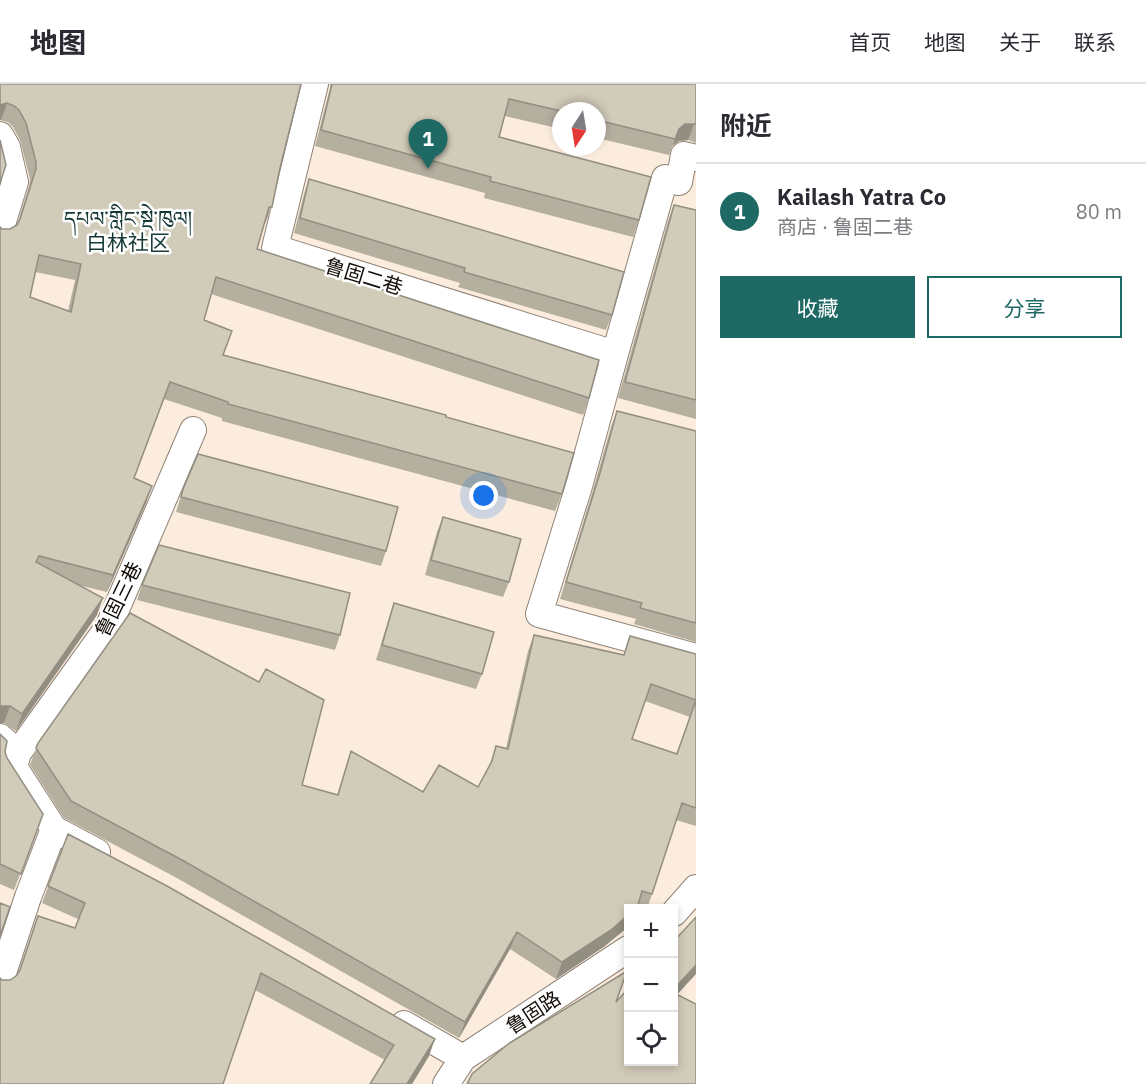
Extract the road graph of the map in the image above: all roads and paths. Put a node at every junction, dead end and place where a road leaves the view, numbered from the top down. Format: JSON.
{"nodes":[{"id":1,"x":315,"y":84,"type":"edge"},
{"id":2,"x":0,"y":135,"type":"edge"},
{"id":3,"x":696,"y":158,"type":"edge"},
{"id":4,"x":0,"y":231,"type":"edge"},
{"id":5,"x":615,"y":354,"type":"junction"},
{"id":6,"x":193,"y":430,"type":"dead end"},
{"id":7,"x":696,"y":657,"type":"edge"},
{"id":8,"x":9,"y":745,"type":"edge"},
{"id":9,"x":54,"y":828,"type":"junction"},
{"id":10,"x":117,"y":862,"type":"edge"},
{"id":11,"x":696,"y":888,"type":"edge"},
{"id":12,"x":678,"y":908,"type":"edge"},
{"id":13,"x":624,"y":952,"type":"edge"},
{"id":14,"x":0,"y":982,"type":"edge"},
{"id":15,"x":382,"y":1011,"type":"edge"},
{"id":16,"x":463,"y":1058,"type":"junction"},
{"id":17,"x":446,"y":1084,"type":"edge"}],
"edges":[{"from":1,"to":5,"type":"street","name":"鲁固二巷"},
{"from":2,"to":4,"type":"street"},
{"from":3,"to":5,"type":"street"},
{"from":5,"to":7,"type":"street"},
{"from":6,"to":8,"type":"street","name":"鲁固三巷"},
{"from":8,"to":9,"type":"street"},
{"from":9,"to":10,"type":"street"},
{"from":9,"to":14,"type":"street"},
{"from":11,"to":12,"type":"street"},
{"from":13,"to":16,"type":"street","name":"鲁固路"},
{"from":15,"to":16,"type":"street"},
{"from":16,"to":17,"type":"street","name":"鲁固路"}]}
